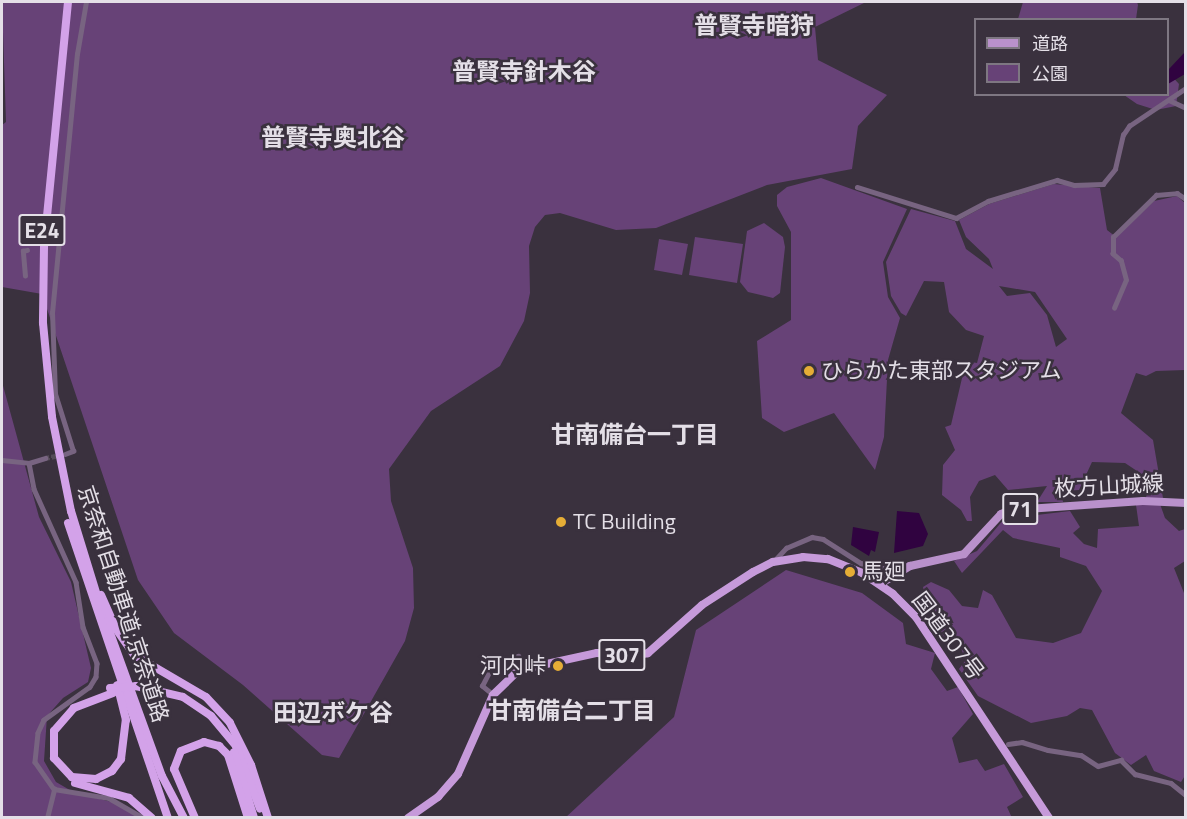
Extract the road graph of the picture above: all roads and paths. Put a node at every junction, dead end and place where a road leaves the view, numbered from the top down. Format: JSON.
{"nodes":[{"id":1,"x":67,"y":2,"type":"edge"},
{"id":2,"x":86,"y":2,"type":"edge"},
{"id":3,"x":1185,"y":88,"type":"edge"},
{"id":4,"x":1169,"y":100,"type":"junction"},
{"id":5,"x":1185,"y":108,"type":"edge"},
{"id":6,"x":857,"y":187,"type":"dead end"},
{"id":7,"x":1185,"y":199,"type":"edge"},
{"id":8,"x":27,"y":250,"type":"dead end"},
{"id":9,"x":25,"y":276,"type":"dead end"},
{"id":10,"x":1114,"y":308,"type":"dead end"},
{"id":11,"x":65,"y":454,"type":"dead end"},
{"id":12,"x":45,"y":458,"type":"tunnel mouth"},
{"id":13,"x":2,"y":460,"type":"edge"},
{"id":14,"x":29,"y":463,"type":"junction"},
{"id":15,"x":1185,"y":503,"type":"edge"},
{"id":16,"x":79,"y":542,"type":"junction"},
{"id":17,"x":76,"y":551,"type":"junction"},
{"id":18,"x":773,"y":562,"type":"junction"},
{"id":19,"x":900,"y":571,"type":"junction"},
{"id":20,"x":880,"y":584,"type":"junction"},
{"id":21,"x":527,"y":667,"type":"junction"},
{"id":22,"x":137,"y":689,"type":"junction"},
{"id":23,"x":112,"y":691,"type":"junction"},
{"id":24,"x":493,"y":695,"type":"junction"},
{"id":25,"x":1008,"y":744,"type":"dead end"},
{"id":26,"x":54,"y":789,"type":"junction"},
{"id":27,"x":1185,"y":795,"type":"edge"},
{"id":28,"x":47,"y":818,"type":"edge"},
{"id":29,"x":143,"y":818,"type":"edge"},
{"id":30,"x":152,"y":818,"type":"edge"},
{"id":31,"x":168,"y":818,"type":"edge"},
{"id":32,"x":184,"y":818,"type":"edge"},
{"id":33,"x":195,"y":818,"type":"edge"},
{"id":34,"x":248,"y":818,"type":"edge"},
{"id":35,"x":254,"y":818,"type":"edge"},
{"id":36,"x":263,"y":818,"type":"edge"},
{"id":37,"x":268,"y":818,"type":"edge"},
{"id":38,"x":408,"y":818,"type":"edge"},
{"id":39,"x":1049,"y":818,"type":"edge"}],
"edges":[{"from":1,"to":16,"type":"highway","name":"京奈和自動車道;京奈道路","number":"E24"},
{"from":1,"to":17,"type":"highway","name":"京奈和自動車道;京奈道路","number":"E24"},
{"from":2,"to":11,"type":"street"},
{"from":3,"to":4,"type":"street"},
{"from":4,"to":5,"type":"street"},
{"from":4,"to":6,"type":"street"},
{"from":7,"to":10,"type":"street"},
{"from":8,"to":9,"type":"street"},
{"from":12,"to":14,"type":"street"},
{"from":13,"to":14,"type":"street"},
{"from":14,"to":26,"type":"street"},
{"from":15,"to":19,"type":"main road","name":"枚方山城線","number":"71"},
{"from":16,"to":32,"type":"highway","name":"京奈和自動車道;京奈道路","number":"E24"},
{"from":16,"to":37,"type":"highway"},
{"from":17,"to":23,"type":"highway"},
{"from":17,"to":31,"type":"highway","name":"京奈和自動車道;京奈道路","number":"E24"},
{"from":18,"to":19,"type":"street"},
{"from":18,"to":20,"type":"highway","name":"国道307号","number":"307"},
{"from":18,"to":21,"type":"highway","name":"国道307号","number":"307"},
{"from":19,"to":20,"type":"main road","name":"枚方山城線","number":"71"},
{"from":20,"to":39,"type":"highway","name":"国道307号","number":"307"},
{"from":21,"to":24,"type":"highway","name":"国道307号","number":"307"},
{"from":21,"to":24,"type":"street"},
{"from":22,"to":23,"type":"highway"},
{"from":22,"to":35,"type":"highway"},
{"from":22,"to":36,"type":"highway"},
{"from":23,"to":30,"type":"highway"},
{"from":24,"to":38,"type":"highway","name":"国道307号","number":"307"},
{"from":25,"to":27,"type":"street"},
{"from":26,"to":28,"type":"street"},
{"from":26,"to":29,"type":"street"},
{"from":33,"to":34,"type":"highway"}]}
